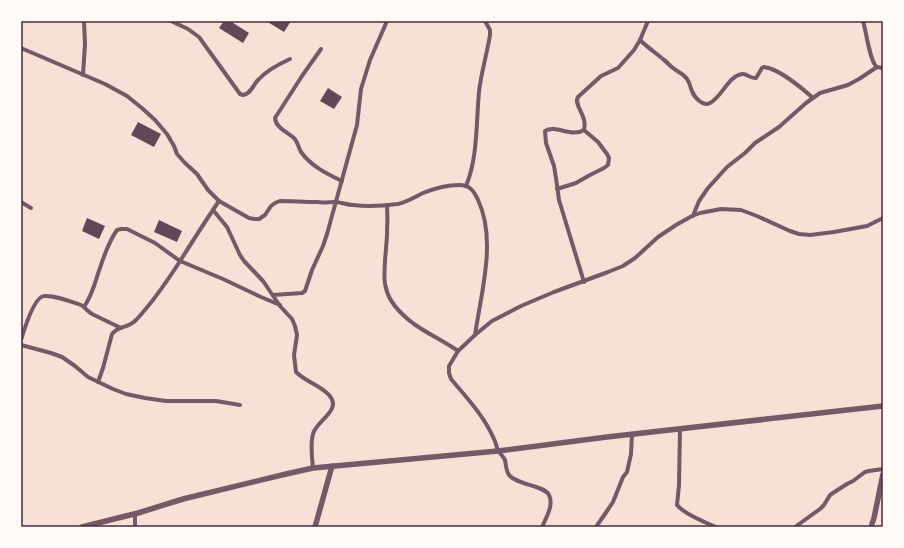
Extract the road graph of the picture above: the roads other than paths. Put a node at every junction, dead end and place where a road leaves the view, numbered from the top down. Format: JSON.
{"nodes":[{"id":1,"x":84,"y":21,"type":"edge"},
{"id":2,"x":171,"y":21,"type":"edge"},
{"id":3,"x":387,"y":21,"type":"edge"},
{"id":4,"x":486,"y":21,"type":"edge"},
{"id":5,"x":648,"y":21,"type":"edge"},
{"id":6,"x":863,"y":21,"type":"edge"},
{"id":7,"x":640,"y":40,"type":"junction"},
{"id":8,"x":21,"y":48,"type":"edge"},
{"id":9,"x":321,"y":49,"type":"dead end"},
{"id":10,"x":290,"y":59,"type":"dead end"},
{"id":11,"x":877,"y":67,"type":"junction"},
{"id":12,"x":883,"y":68,"type":"edge"},
{"id":13,"x":83,"y":75,"type":"junction"},
{"id":14,"x":813,"y":98,"type":"junction"},
{"id":15,"x":584,"y":130,"type":"junction"},
{"id":16,"x":342,"y":181,"type":"junction"},
{"id":17,"x":466,"y":186,"type":"junction"},
{"id":18,"x":557,"y":189,"type":"junction"},
{"id":19,"x":219,"y":201,"type":"junction"},
{"id":20,"x":21,"y":202,"type":"edge"},
{"id":21,"x":336,"y":202,"type":"junction"},
{"id":22,"x":387,"y":205,"type":"junction"},
{"id":23,"x":31,"y":208,"type":"dead end"},
{"id":24,"x":213,"y":210,"type":"junction"},
{"id":25,"x":692,"y":216,"type":"junction"},
{"id":26,"x":883,"y":218,"type":"edge"},
{"id":27,"x":180,"y":261,"type":"junction"},
{"id":28,"x":584,"y":282,"type":"junction"},
{"id":29,"x":273,"y":295,"type":"junction"},
{"id":30,"x":280,"y":306,"type":"junction"},
{"id":31,"x":84,"y":307,"type":"junction"},
{"id":32,"x":121,"y":328,"type":"junction"},
{"id":33,"x":475,"y":335,"type":"junction"},
{"id":34,"x":21,"y":340,"type":"edge"},
{"id":35,"x":21,"y":345,"type":"edge"},
{"id":36,"x":458,"y":351,"type":"junction"},
{"id":37,"x":98,"y":382,"type":"junction"},
{"id":38,"x":240,"y":405,"type":"dead end"},
{"id":39,"x":883,"y":406,"type":"edge"},
{"id":40,"x":680,"y":429,"type":"junction"},
{"id":41,"x":632,"y":434,"type":"junction"},
{"id":42,"x":498,"y":451,"type":"junction"},
{"id":43,"x":332,"y":466,"type":"junction"},
{"id":44,"x":313,"y":468,"type":"junction"},
{"id":45,"x":883,"y":469,"type":"edge"},
{"id":46,"x":883,"y":474,"type":"edge"},
{"id":47,"x":134,"y":514,"type":"junction"},
{"id":48,"x":82,"y":527,"type":"edge"},
{"id":49,"x":135,"y":527,"type":"edge"},
{"id":50,"x":315,"y":527,"type":"edge"},
{"id":51,"x":542,"y":527,"type":"edge"},
{"id":52,"x":596,"y":527,"type":"edge"},
{"id":53,"x":716,"y":527,"type":"edge"},
{"id":54,"x":795,"y":527,"type":"edge"},
{"id":55,"x":871,"y":527,"type":"edge"}],
"edges":[{"from":1,"to":13,"type":"street"},
{"from":2,"to":10,"type":"street"},
{"from":3,"to":16,"type":"street"},
{"from":4,"to":17,"type":"street"},
{"from":5,"to":7,"type":"street"},
{"from":6,"to":11,"type":"street"},
{"from":7,"to":14,"type":"street"},
{"from":7,"to":15,"type":"street"},
{"from":8,"to":13,"type":"street"},
{"from":9,"to":16,"type":"street"},
{"from":11,"to":12,"type":"street"},
{"from":11,"to":14,"type":"street"},
{"from":13,"to":19,"type":"street"},
{"from":14,"to":25,"type":"street"},
{"from":15,"to":18,"type":"street"},
{"from":15,"to":18,"type":"street"},
{"from":16,"to":21,"type":"street"},
{"from":17,"to":22,"type":"street"},
{"from":17,"to":33,"type":"street"},
{"from":18,"to":28,"type":"street"},
{"from":19,"to":21,"type":"street"},
{"from":19,"to":24,"type":"street"},
{"from":20,"to":23,"type":"street"},
{"from":21,"to":22,"type":"street"},
{"from":21,"to":29,"type":"street"},
{"from":22,"to":36,"type":"street"},
{"from":24,"to":27,"type":"street"},
{"from":24,"to":29,"type":"street"},
{"from":25,"to":26,"type":"street"},
{"from":25,"to":28,"type":"street"},
{"from":27,"to":30,"type":"street"},
{"from":27,"to":31,"type":"street"},
{"from":27,"to":32,"type":"street"},
{"from":28,"to":33,"type":"street"},
{"from":29,"to":30,"type":"street"},
{"from":30,"to":44,"type":"street"},
{"from":31,"to":32,"type":"street"},
{"from":31,"to":34,"type":"street"},
{"from":32,"to":37,"type":"street"},
{"from":33,"to":36,"type":"street"},
{"from":35,"to":37,"type":"street"},
{"from":36,"to":42,"type":"street"},
{"from":37,"to":38,"type":"street"},
{"from":39,"to":40,"type":"street"},
{"from":40,"to":41,"type":"street"},
{"from":40,"to":53,"type":"street"},
{"from":41,"to":42,"type":"street"},
{"from":41,"to":52,"type":"street"},
{"from":42,"to":43,"type":"street"},
{"from":42,"to":51,"type":"street"},
{"from":43,"to":44,"type":"street"},
{"from":43,"to":50,"type":"street"},
{"from":44,"to":47,"type":"street"},
{"from":45,"to":54,"type":"street"},
{"from":46,"to":55,"type":"street"},
{"from":47,"to":48,"type":"street"},
{"from":47,"to":49,"type":"street"}]}
